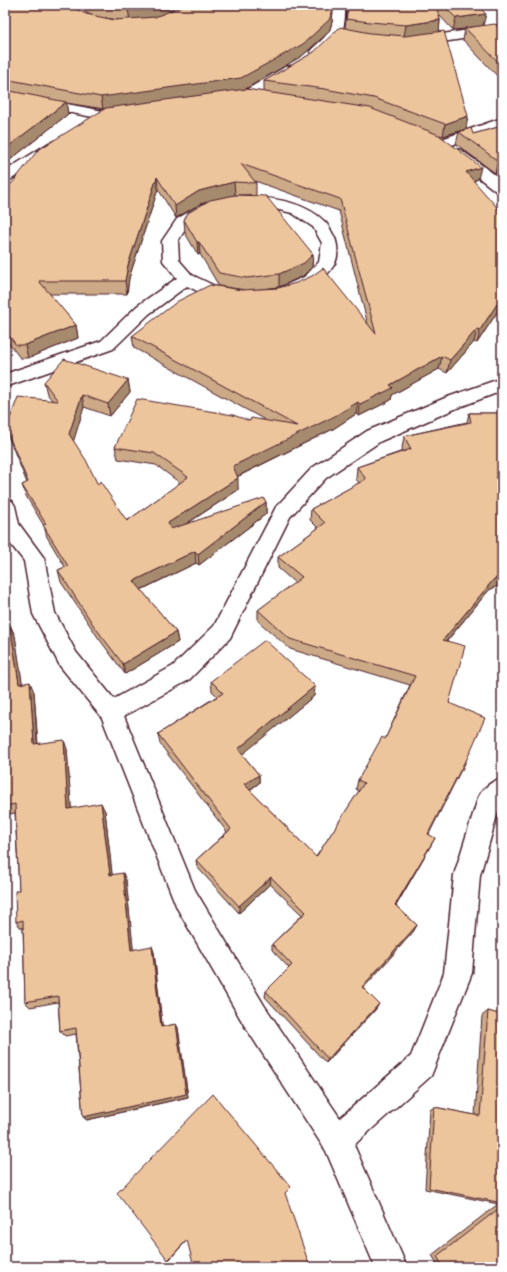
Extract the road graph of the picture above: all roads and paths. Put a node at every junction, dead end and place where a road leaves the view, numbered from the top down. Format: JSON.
{"nodes":[{"id":1,"x":339,"y":5,"type":"edge"},
{"id":2,"x":502,"y":29,"type":"edge"},
{"id":3,"x":336,"y":34,"type":"junction"},
{"id":4,"x":349,"y":36,"type":"edge"},
{"id":5,"x":404,"y":43,"type":"edge"},
{"id":6,"x":5,"y":96,"type":"edge"},
{"id":7,"x":246,"y":96,"type":"junction"},
{"id":8,"x":230,"y":98,"type":"edge"},
{"id":9,"x":269,"y":100,"type":"edge"},
{"id":10,"x":119,"y":113,"type":"edge"},
{"id":11,"x":103,"y":115,"type":"junction"},
{"id":12,"x":502,"y":122,"type":"edge"},
{"id":13,"x":90,"y":124,"type":"edge"},
{"id":14,"x":429,"y":137,"type":"edge"},
{"id":15,"x":63,"y":140,"type":"edge"},
{"id":16,"x":443,"y":143,"type":"junction"},
{"id":17,"x":5,"y":177,"type":"edge"},
{"id":18,"x":501,"y":187,"type":"edge"},
{"id":19,"x":186,"y":279,"type":"junction"},
{"id":20,"x":5,"y":381,"type":"edge"},
{"id":21,"x":502,"y":384,"type":"edge"},
{"id":22,"x":5,"y":506,"type":"edge"},
{"id":23,"x":111,"y":712,"type":"junction"},
{"id":24,"x":502,"y":789,"type":"edge"},
{"id":25,"x":337,"y":1140,"type":"junction"},
{"id":26,"x":391,"y":1267,"type":"edge"}],
"edges":[{"from":1,"to":3,"type":"street"},
{"from":2,"to":5,"type":"street"},
{"from":3,"to":4,"type":"street"},
{"from":3,"to":7,"type":"street"},
{"from":6,"to":11,"type":"street"},
{"from":7,"to":8,"type":"street"},
{"from":7,"to":9,"type":"street"},
{"from":10,"to":11,"type":"street"},
{"from":11,"to":13,"type":"street"},
{"from":12,"to":16,"type":"street"},
{"from":14,"to":16,"type":"street"},
{"from":15,"to":17,"type":"street"},
{"from":16,"to":18,"type":"street"},
{"from":19,"to":19,"type":"street"},
{"from":19,"to":20,"type":"street"},
{"from":21,"to":23,"type":"street"},
{"from":22,"to":23,"type":"street"},
{"from":23,"to":25,"type":"street"},
{"from":24,"to":25,"type":"street"},
{"from":25,"to":26,"type":"street"}]}
